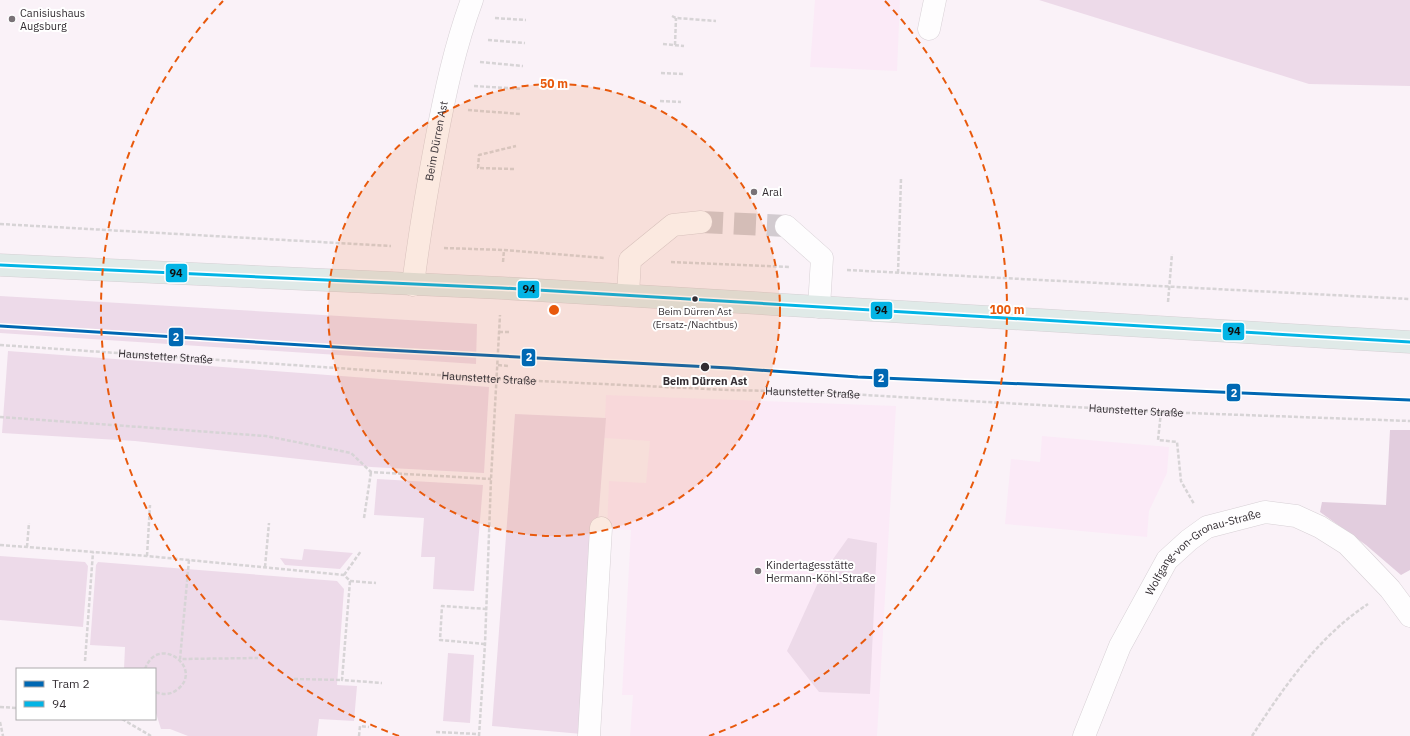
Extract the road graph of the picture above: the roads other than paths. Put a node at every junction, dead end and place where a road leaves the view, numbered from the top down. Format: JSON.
{"nodes":[{"id":1,"x":472,"y":0,"type":"edge"},
{"id":2,"x":936,"y":0,"type":"edge"},
{"id":3,"x":929,"y":29,"type":"dead end"},
{"id":4,"x":700,"y":222,"type":"tunnel mouth"},
{"id":5,"x":786,"y":226,"type":"tunnel mouth"},
{"id":6,"x":0,"y":265,"type":"edge"},
{"id":7,"x":413,"y":285,"type":"junction"},
{"id":8,"x":628,"y":295,"type":"junction"},
{"id":9,"x":819,"y":307,"type":"junction"},
{"id":10,"x":1410,"y":342,"type":"edge"},
{"id":11,"x":600,"y":528,"type":"dead end"},
{"id":12,"x":1410,"y":616,"type":"edge"},
{"id":13,"x":589,"y":736,"type":"edge"},
{"id":14,"x":1084,"y":736,"type":"edge"}],
"edges":[{"from":1,"to":7,"type":"street","name":"Beim Dürren Ast"},
{"from":2,"to":3,"type":"street"},
{"from":4,"to":8,"type":"street"},
{"from":5,"to":9,"type":"street"},
{"from":6,"to":7,"type":"main road"},
{"from":7,"to":8,"type":"main road"},
{"from":8,"to":9,"type":"main road"},
{"from":9,"to":10,"type":"main road"},
{"from":11,"to":13,"type":"street"},
{"from":12,"to":14,"type":"street","name":"Wolfgang-von-Gronau-Straße"}]}
